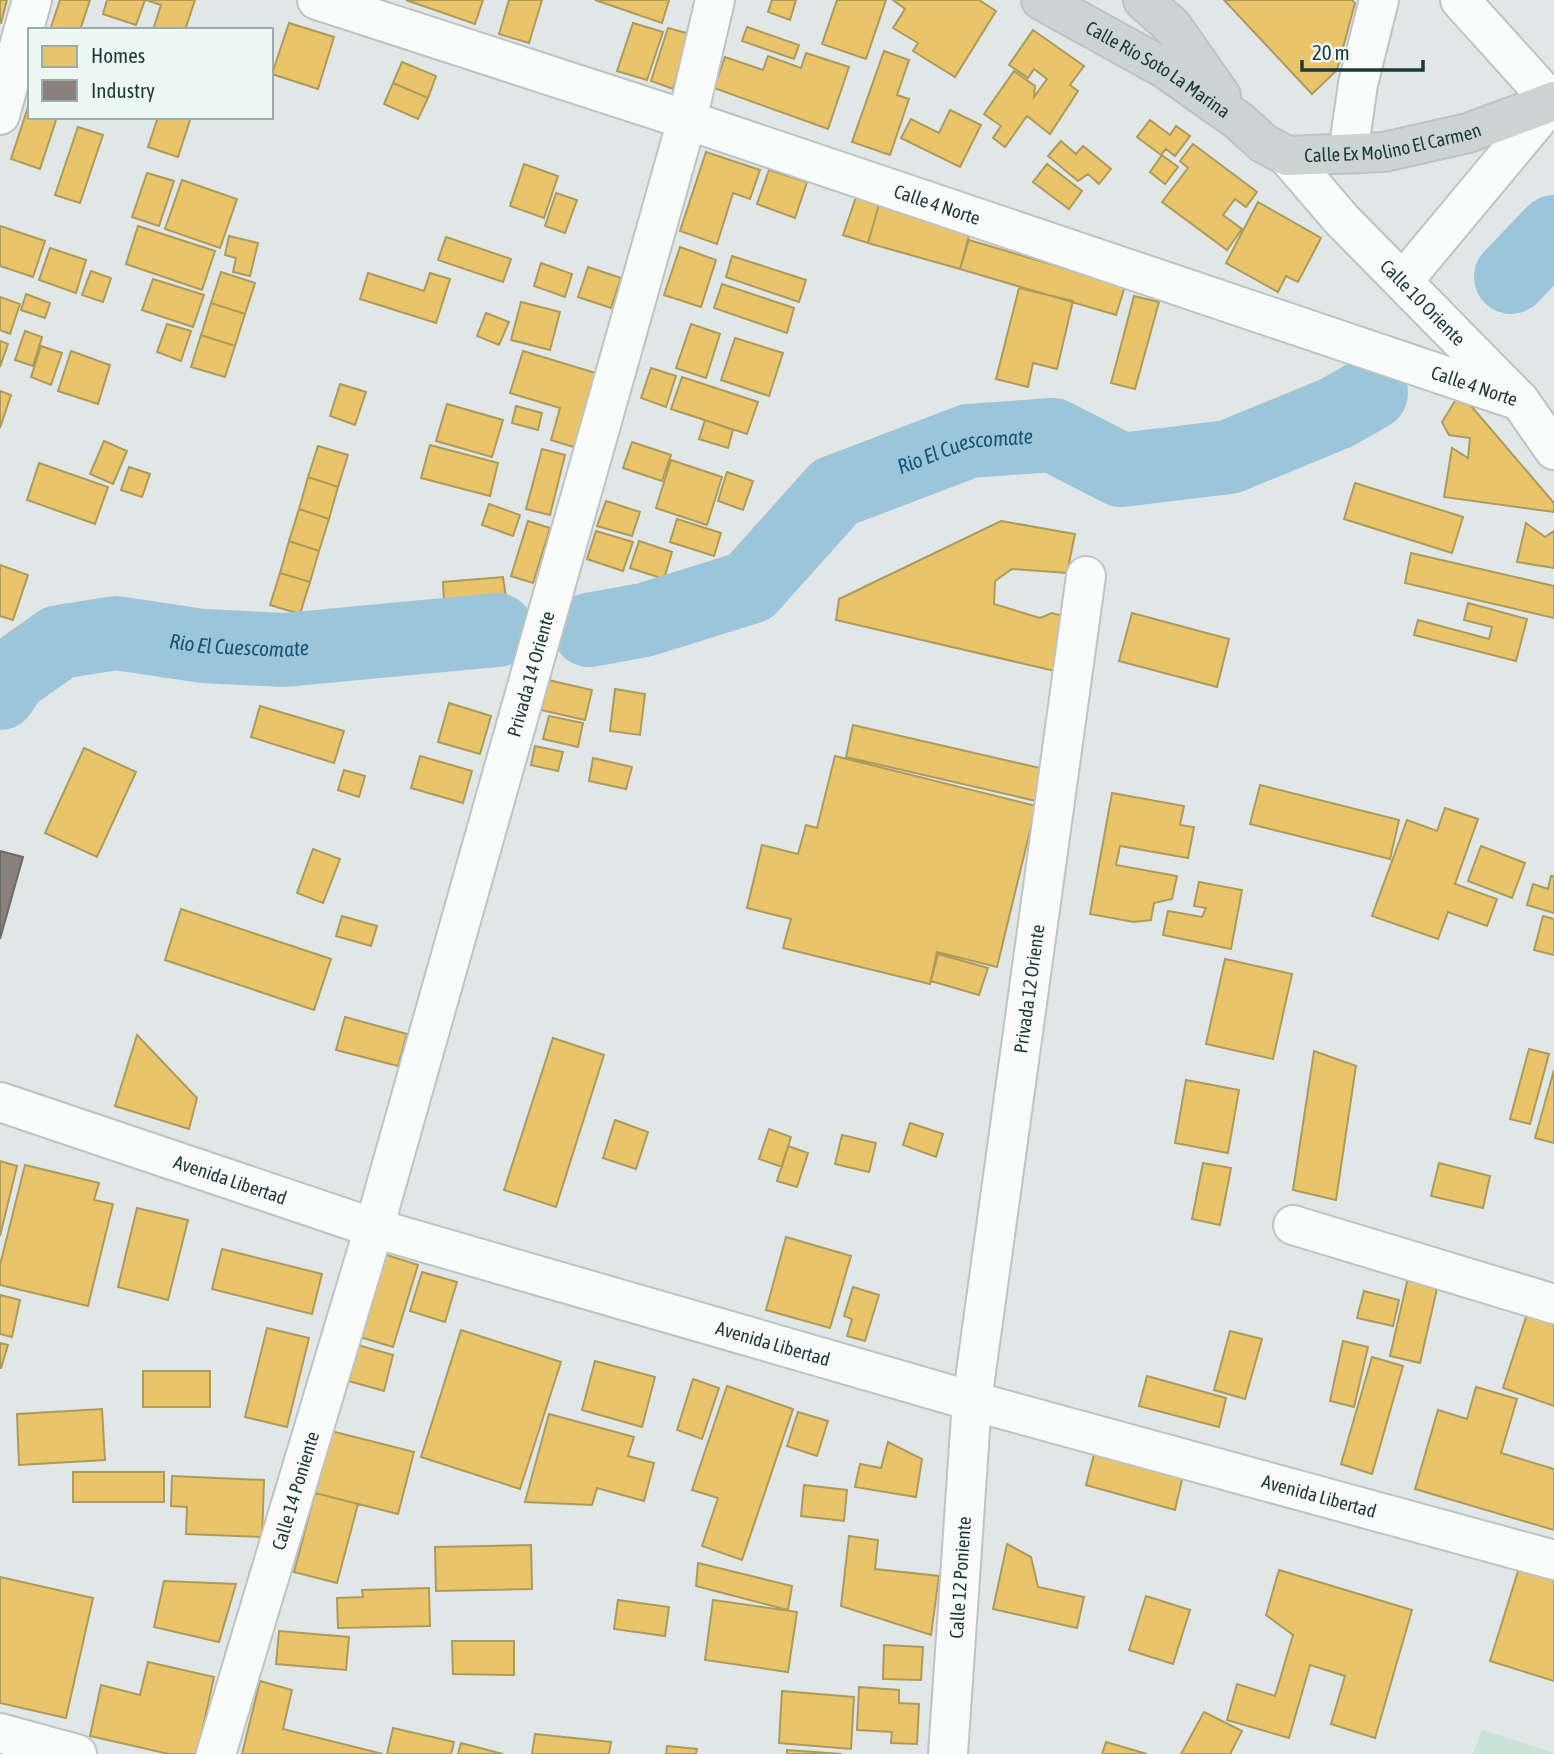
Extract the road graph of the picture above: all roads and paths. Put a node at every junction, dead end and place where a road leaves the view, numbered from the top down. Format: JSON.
{"nodes":[{"id":1,"x":32,"y":0,"type":"edge"},
{"id":2,"x":317,"y":0,"type":"edge"},
{"id":3,"x":715,"y":0,"type":"edge"},
{"id":4,"x":1041,"y":0,"type":"edge"},
{"id":5,"x":1143,"y":0,"type":"edge"},
{"id":6,"x":1379,"y":0,"type":"edge"},
{"id":7,"x":1460,"y":0,"type":"edge"},
{"id":8,"x":1553,"y":102,"type":"edge"},
{"id":9,"x":0,"y":115,"type":"edge"},
{"id":10,"x":687,"y":120,"type":"junction"},
{"id":11,"x":1239,"y":121,"type":"junction"},
{"id":12,"x":1348,"y":153,"type":"junction"},
{"id":13,"x":1287,"y":156,"type":"junction"},
{"id":14,"x":1403,"y":281,"type":"junction"},
{"id":15,"x":1537,"y":406,"type":"edge"},
{"id":16,"x":1554,"y":450,"type":"edge"},
{"id":17,"x":1086,"y":576,"type":"dead end"},
{"id":18,"x":0,"y":1102,"type":"edge"},
{"id":19,"x":1293,"y":1225,"type":"dead end"},
{"id":20,"x":374,"y":1228,"type":"junction"},
{"id":21,"x":1554,"y":1304,"type":"edge"},
{"id":22,"x":971,"y":1401,"type":"junction"},
{"id":23,"x":1554,"y":1560,"type":"edge"},
{"id":24,"x":0,"y":1732,"type":"edge"},
{"id":25,"x":77,"y":1754,"type":"edge"},
{"id":26,"x":216,"y":1754,"type":"edge"},
{"id":27,"x":948,"y":1754,"type":"edge"}],
"edges":[{"from":1,"to":9,"type":"street"},
{"from":2,"to":10,"type":"street","name":"Calle 4 Norte"},
{"from":3,"to":10,"type":"street","name":"Privada 14 Oriente"},
{"from":4,"to":11,"type":"main road","name":"Calle Río Soto La Marina"},
{"from":5,"to":11,"type":"main road"},
{"from":6,"to":12,"type":"street"},
{"from":7,"to":8,"type":"street"},
{"from":8,"to":12,"type":"main road","name":"Calle Ex Molino El Carmen"},
{"from":8,"to":14,"type":"street"},
{"from":10,"to":15,"type":"street","name":"Calle 4 Norte"},
{"from":10,"to":20,"type":"street","name":"Privada 14 Oriente"},
{"from":11,"to":13,"type":"main road","name":"Calle Ex Molino El Carmen"},
{"from":12,"to":13,"type":"main road","name":"Calle Ex Molino El Carmen"},
{"from":13,"to":14,"type":"street","name":"Calle 10 Oriente"},
{"from":14,"to":15,"type":"street","name":"Calle 10 Oriente"},
{"from":15,"to":16,"type":"street","name":"Calle 10 Oriente"},
{"from":17,"to":22,"type":"street","name":"Privada 12 Oriente"},
{"from":18,"to":20,"type":"street","name":"Avenida Libertad"},
{"from":19,"to":21,"type":"street"},
{"from":20,"to":22,"type":"street","name":"Avenida Libertad"},
{"from":20,"to":26,"type":"street","name":"Calle 14 Poniente"},
{"from":22,"to":23,"type":"street","name":"Avenida Libertad"},
{"from":22,"to":27,"type":"street","name":"Calle 12 Poniente"},
{"from":24,"to":25,"type":"street"}]}
